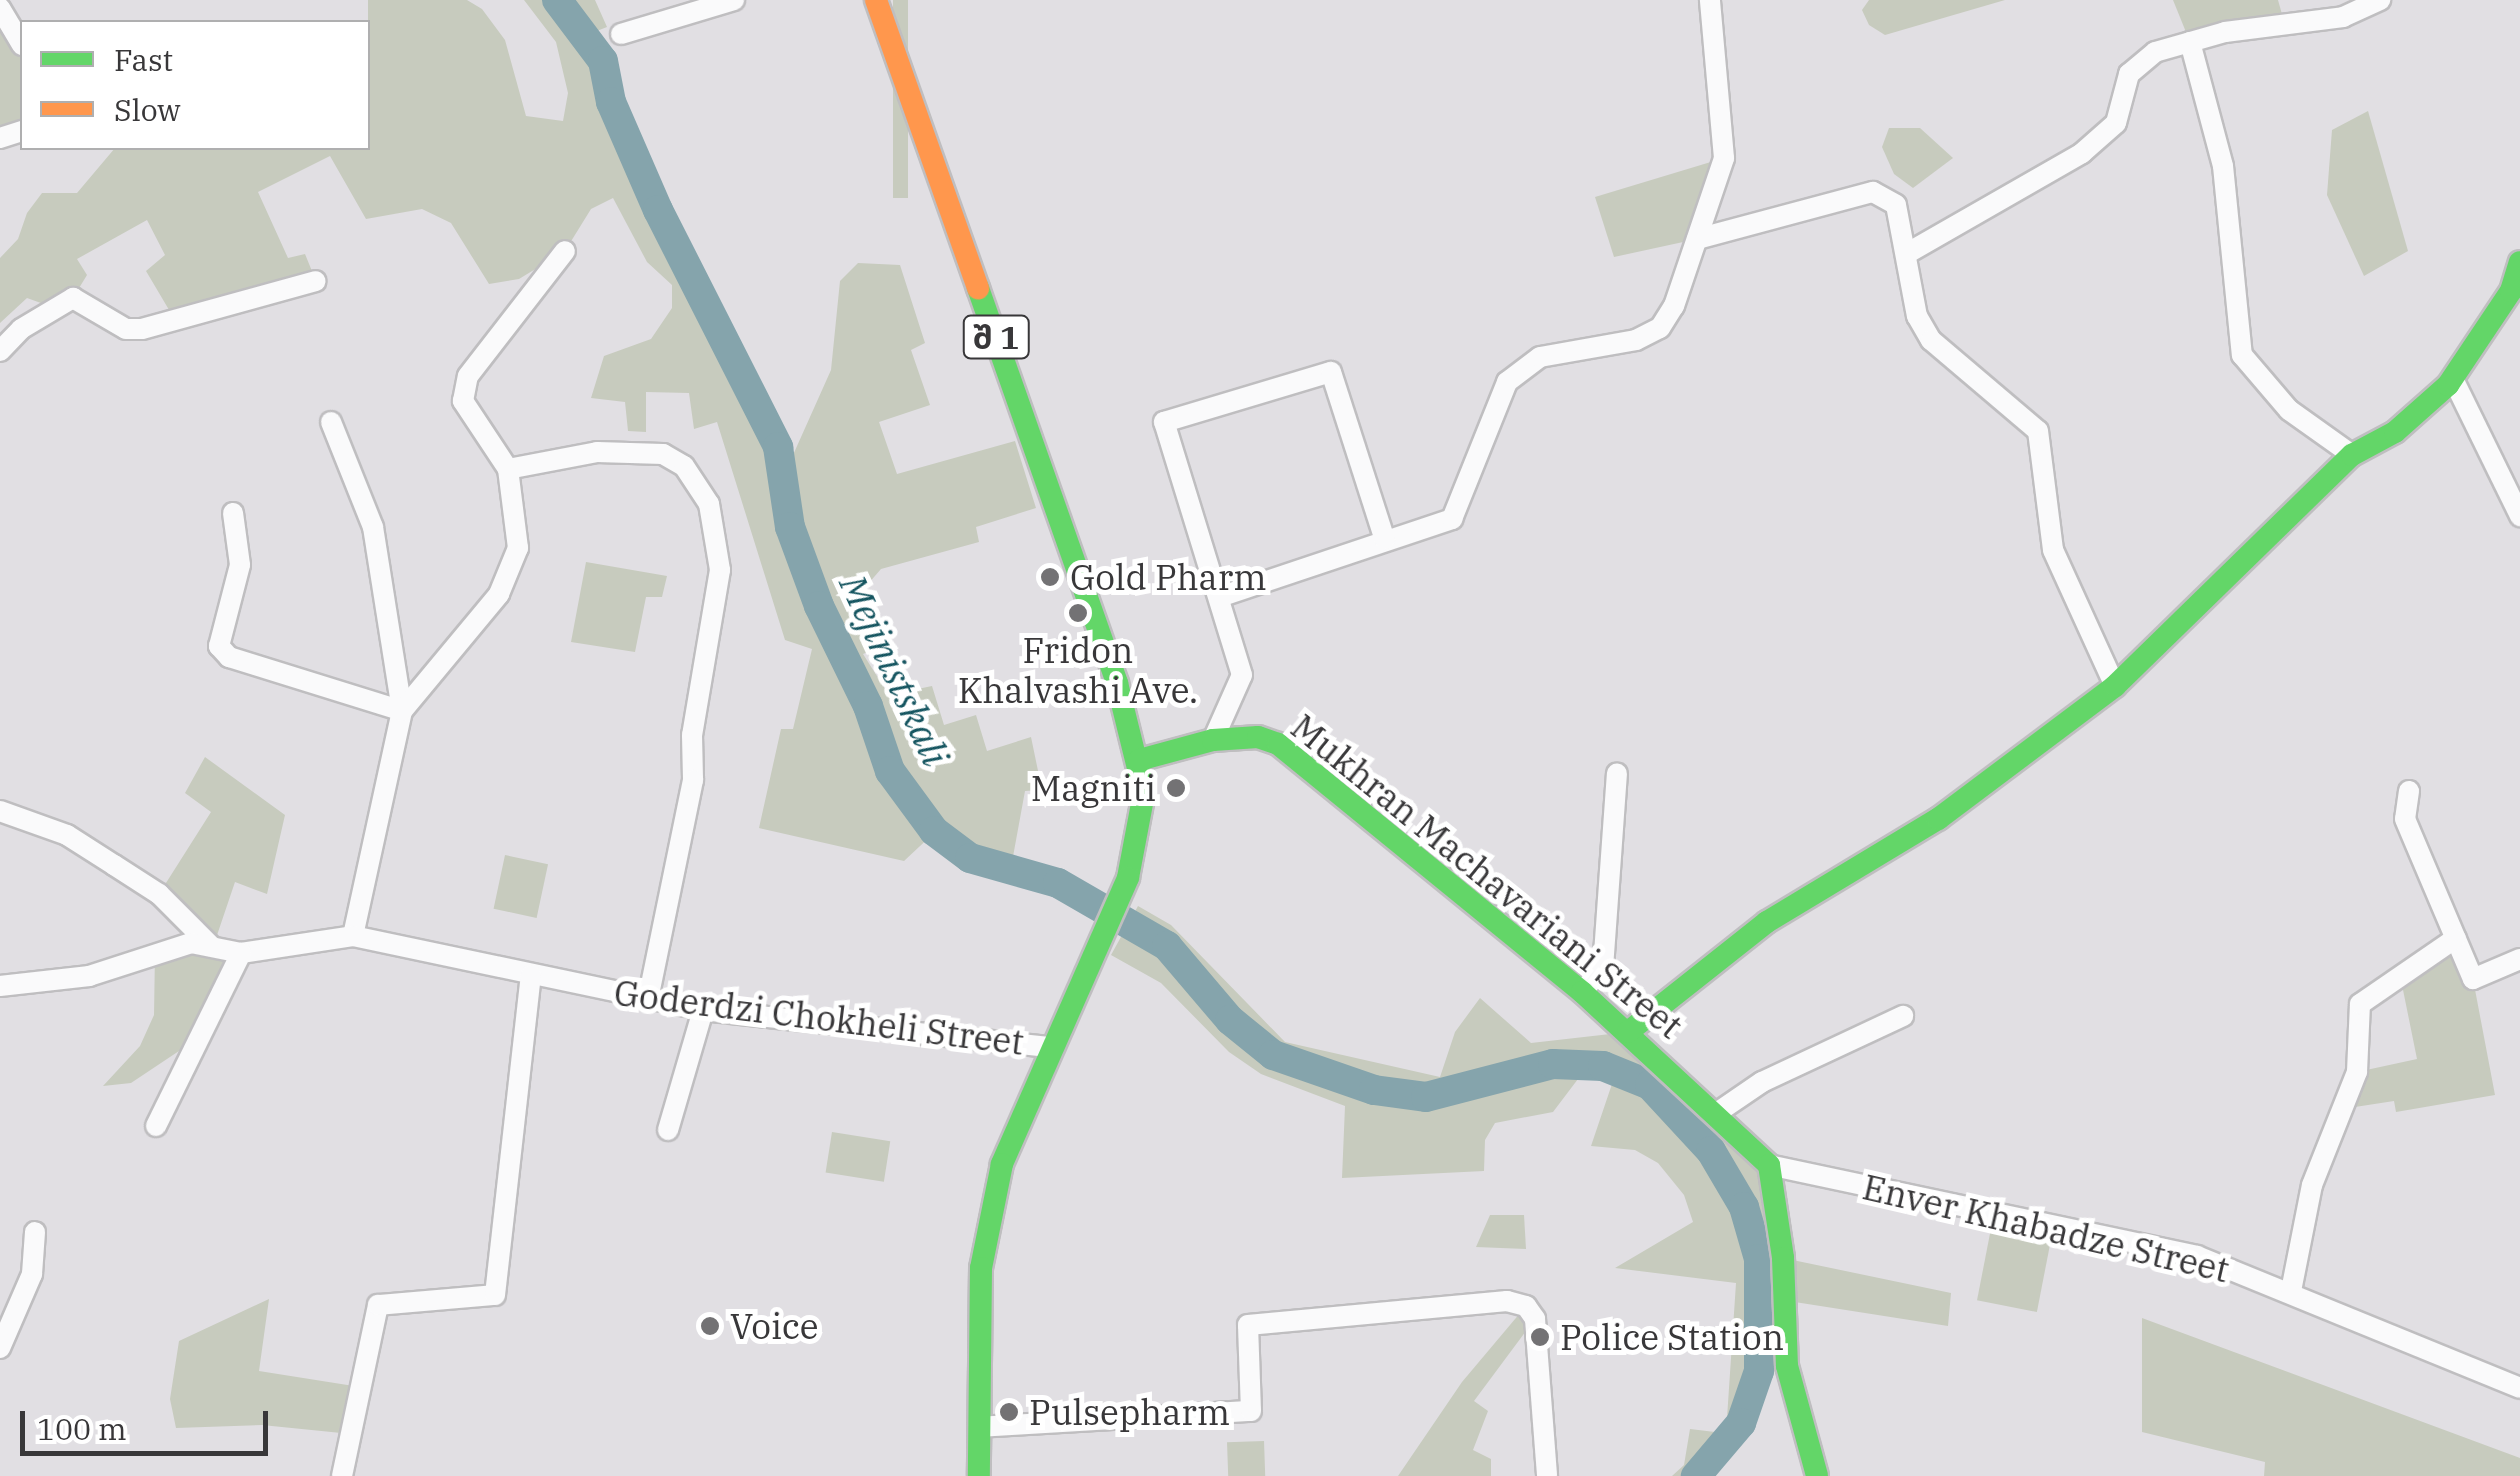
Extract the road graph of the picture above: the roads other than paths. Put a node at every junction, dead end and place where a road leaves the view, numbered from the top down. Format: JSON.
{"nodes":[{"id":1,"x":734,"y":0,"type":"edge"},
{"id":2,"x":876,"y":0,"type":"edge"},
{"id":3,"x":1710,"y":0,"type":"edge"},
{"id":4,"x":2380,"y":0,"type":"edge"},
{"id":5,"x":0,"y":8,"type":"edge"},
{"id":6,"x":622,"y":34,"type":"dead end"},
{"id":7,"x":20,"y":42,"type":"edge"},
{"id":8,"x":2190,"y":42,"type":"junction"},
{"id":9,"x":1697,"y":239,"type":"junction"},
{"id":10,"x":565,"y":251,"type":"dead end"},
{"id":11,"x":1906,"y":254,"type":"junction"},
{"id":12,"x":2520,"y":262,"type":"edge"},
{"id":13,"x":316,"y":282,"type":"dead end"},
{"id":14,"x":0,"y":350,"type":"edge"},
{"id":15,"x":2453,"y":379,"type":"junction"},
{"id":16,"x":331,"y":422,"type":"dead end"},
{"id":17,"x":2352,"y":455,"type":"junction"},
{"id":18,"x":508,"y":469,"type":"junction"},
{"id":19,"x":232,"y":513,"type":"dead end"},
{"id":20,"x":2520,"y":516,"type":"edge"},
{"id":21,"x":1385,"y":540,"type":"junction"},
{"id":22,"x":1222,"y":596,"type":"junction"},
{"id":23,"x":2115,"y":686,"type":"junction"},
{"id":24,"x":402,"y":711,"type":"junction"},
{"id":25,"x":1212,"y":740,"type":"junction"},
{"id":26,"x":1139,"y":760,"type":"junction"},
{"id":27,"x":1618,"y":774,"type":"dead end"},
{"id":28,"x":2409,"y":791,"type":"dead end"},
{"id":29,"x":0,"y":811,"type":"edge"},
{"id":30,"x":353,"y":936,"type":"junction"},
{"id":31,"x":2456,"y":938,"type":"junction"},
{"id":32,"x":213,"y":948,"type":"junction"},
{"id":33,"x":241,"y":953,"type":"junction"},
{"id":34,"x":2520,"y":959,"type":"edge"},
{"id":35,"x":531,"y":976,"type":"junction"},
{"id":36,"x":0,"y":986,"type":"edge"},
{"id":37,"x":1582,"y":992,"type":"junction"},
{"id":38,"x":648,"y":999,"type":"junction"},
{"id":39,"x":703,"y":1010,"type":"junction"},
{"id":40,"x":1903,"y":1016,"type":"dead end"},
{"id":41,"x":1628,"y":1032,"type":"junction"},
{"id":42,"x":1048,"y":1047,"type":"junction"},
{"id":43,"x":1718,"y":1112,"type":"junction"},
{"id":44,"x":156,"y":1126,"type":"dead end"},
{"id":45,"x":668,"y":1130,"type":"dead end"},
{"id":46,"x":1770,"y":1166,"type":"junction"},
{"id":47,"x":35,"y":1232,"type":"dead end"},
{"id":48,"x":2291,"y":1292,"type":"junction"},
{"id":49,"x":0,"y":1348,"type":"edge"},
{"id":50,"x":2520,"y":1388,"type":"edge"},
{"id":51,"x":980,"y":1428,"type":"junction"},
{"id":52,"x":342,"y":1476,"type":"edge"},
{"id":53,"x":979,"y":1476,"type":"edge"},
{"id":54,"x":1547,"y":1476,"type":"edge"},
{"id":55,"x":1817,"y":1476,"type":"edge"}],
"edges":[{"from":1,"to":6,"type":"street"},
{"from":2,"to":26,"type":"main road","number":"შ 1"},
{"from":3,"to":9,"type":"street"},
{"from":4,"to":8,"type":"street"},
{"from":5,"to":7,"type":"street"},
{"from":8,"to":11,"type":"street"},
{"from":8,"to":17,"type":"street"},
{"from":9,"to":11,"type":"street"},
{"from":9,"to":21,"type":"street"},
{"from":10,"to":18,"type":"street"},
{"from":11,"to":23,"type":"street"},
{"from":12,"to":15,"type":"main road"},
{"from":13,"to":14,"type":"street"},
{"from":15,"to":17,"type":"main road"},
{"from":15,"to":20,"type":"street"},
{"from":16,"to":24,"type":"street"},
{"from":17,"to":23,"type":"main road"},
{"from":18,"to":24,"type":"street"},
{"from":18,"to":38,"type":"street"},
{"from":19,"to":24,"type":"street"},
{"from":21,"to":22,"type":"street"},
{"from":21,"to":22,"type":"street"},
{"from":22,"to":25,"type":"street"},
{"from":23,"to":41,"type":"main road"},
{"from":24,"to":30,"type":"street"},
{"from":25,"to":26,"type":"main road","name":"Mukhran Machavariani Street"},
{"from":25,"to":37,"type":"main road","name":"Mukhran Machavariani Street"},
{"from":26,"to":42,"type":"main road","number":"შ 1"},
{"from":27,"to":37,"type":"street"},
{"from":28,"to":31,"type":"street"},
{"from":29,"to":32,"type":"street"},
{"from":30,"to":33,"type":"street","name":"Goderdzi Chokheli Street"},
{"from":30,"to":35,"type":"street","name":"Goderdzi Chokheli Street"},
{"from":31,"to":34,"type":"street"},
{"from":31,"to":48,"type":"street"},
{"from":32,"to":33,"type":"street","name":"Goderdzi Chokheli Street"},
{"from":32,"to":36,"type":"street","name":"Goderdzi Chokheli Street"},
{"from":33,"to":44,"type":"street"},
{"from":35,"to":38,"type":"street","name":"Goderdzi Chokheli Street"},
{"from":35,"to":52,"type":"street"},
{"from":37,"to":41,"type":"main road","name":"Mukhran Machavariani Street"},
{"from":38,"to":39,"type":"street","name":"Goderdzi Chokheli Street"},
{"from":39,"to":42,"type":"street","name":"Goderdzi Chokheli Street"},
{"from":39,"to":45,"type":"street"},
{"from":40,"to":43,"type":"street"},
{"from":41,"to":43,"type":"main road","name":"Mukhran Machavariani Street"},
{"from":42,"to":51,"type":"main road","number":"შ 1"},
{"from":43,"to":46,"type":"main road","name":"Mukhran Machavariani Street"},
{"from":46,"to":48,"type":"street","name":"Enver Khabadze Street"},
{"from":46,"to":55,"type":"main road"},
{"from":47,"to":49,"type":"street"},
{"from":48,"to":50,"type":"street","name":"Enver Khabadze Street"},
{"from":51,"to":53,"type":"main road","number":"შ 1"},
{"from":51,"to":54,"type":"street"}]}
